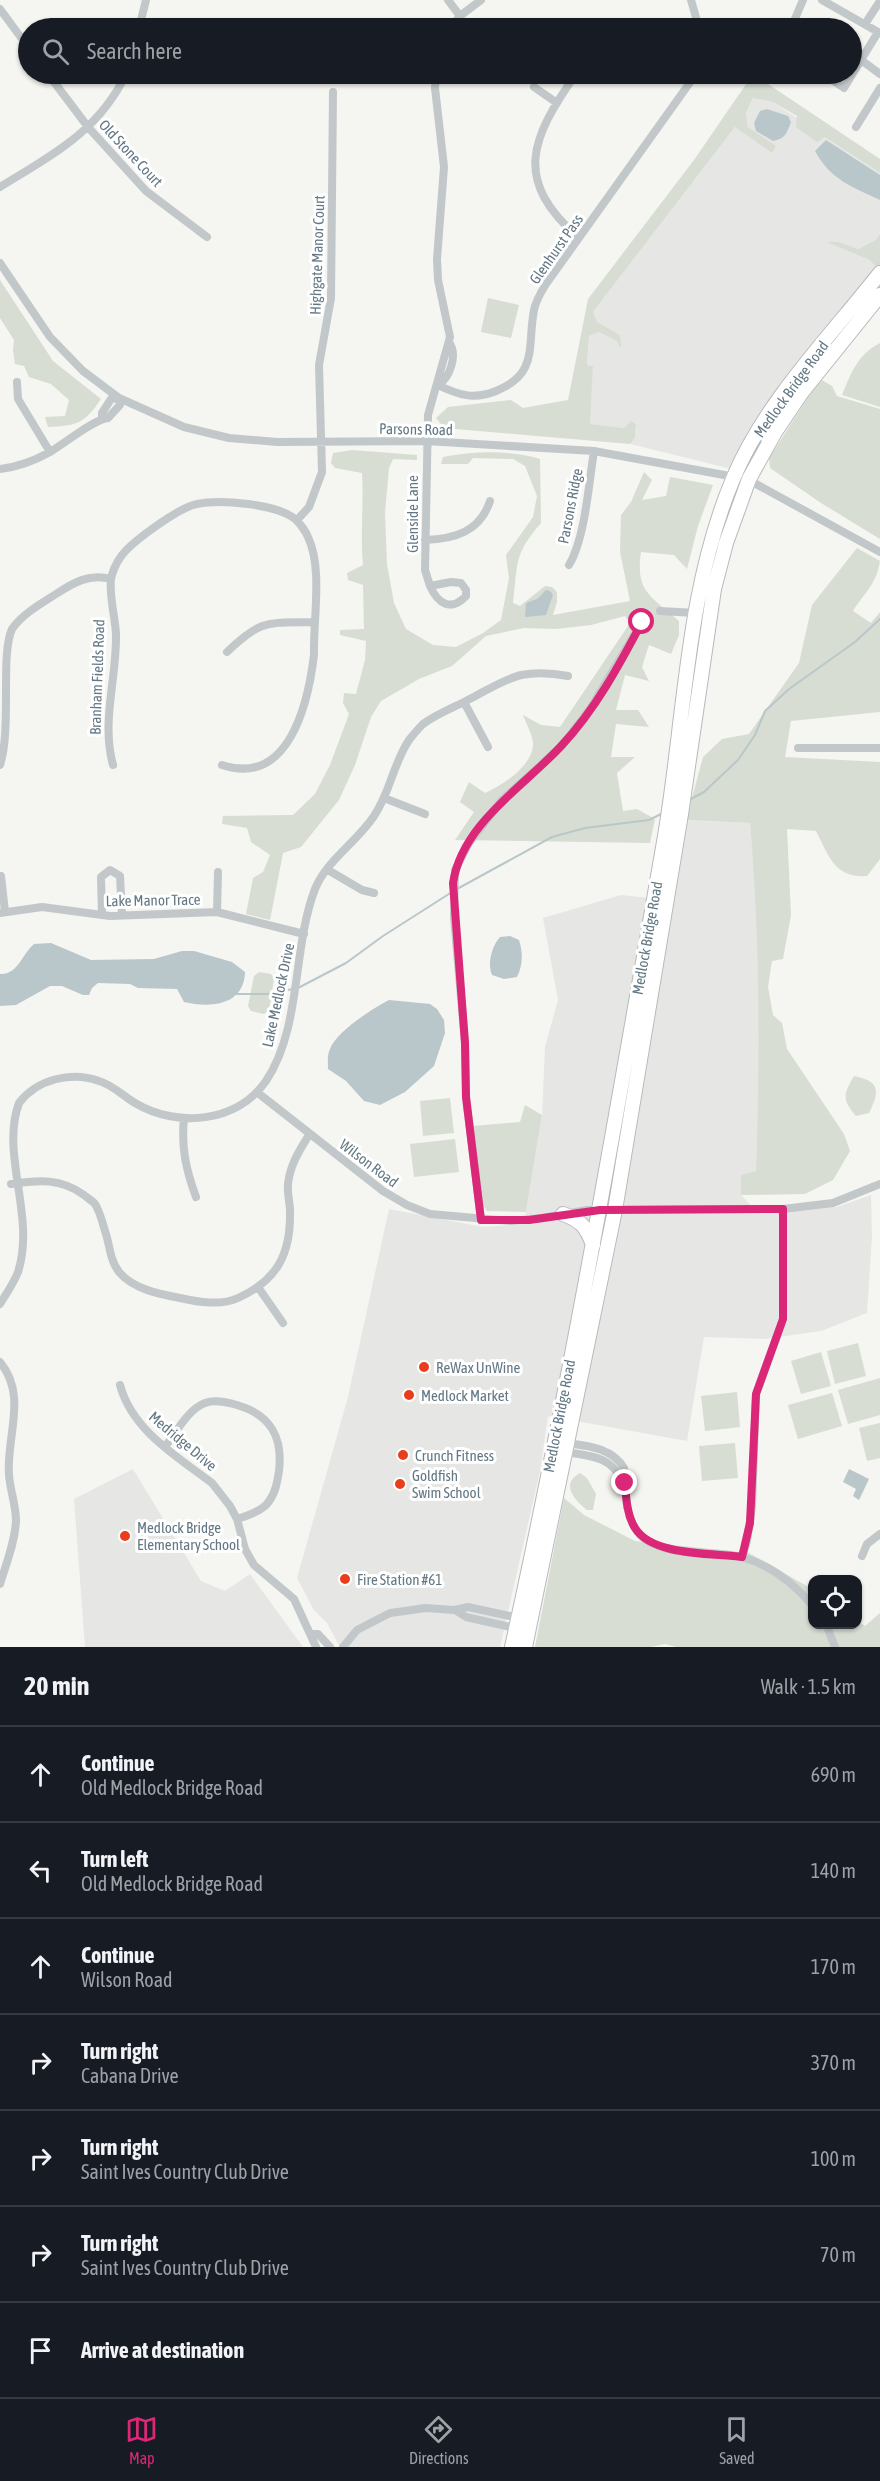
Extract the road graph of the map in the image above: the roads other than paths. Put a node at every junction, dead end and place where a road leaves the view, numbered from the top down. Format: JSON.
{"nodes":[{"id":1,"x":146,"y":0,"type":"edge"},
{"id":2,"x":448,"y":0,"type":"edge"},
{"id":3,"x":481,"y":0,"type":"edge"},
{"id":4,"x":691,"y":0,"type":"edge"},
{"id":5,"x":803,"y":0,"type":"edge"},
{"id":6,"x":822,"y":0,"type":"edge"},
{"id":7,"x":880,"y":1,"type":"edge"},
{"id":8,"x":0,"y":9,"type":"edge"},
{"id":9,"x":460,"y":16,"type":"joint"},
{"id":10,"x":142,"y":18,"type":"edge"},
{"id":11,"x":696,"y":18,"type":"edge"},
{"id":12,"x":795,"y":18,"type":"edge"},
{"id":13,"x":854,"y":18,"type":"edge"},
{"id":14,"x":862,"y":22,"type":"edge"},
{"id":15,"x":865,"y":24,"type":"junction"},
{"id":16,"x":18,"y":33,"type":"edge"},
{"id":17,"x":879,"y":33,"type":"edge"},
{"id":18,"x":862,"y":58,"type":"edge"},
{"id":19,"x":862,"y":61,"type":"edge"},
{"id":20,"x":880,"y":74,"type":"edge"},
{"id":21,"x":55,"y":84,"type":"edge"},
{"id":22,"x":120,"y":84,"type":"edge"},
{"id":23,"x":435,"y":84,"type":"edge"},
{"id":24,"x":569,"y":84,"type":"edge"},
{"id":25,"x":689,"y":84,"type":"edge"},
{"id":26,"x":534,"y":87,"type":"dead end"},
{"id":27,"x":880,"y":88,"type":"edge"},
{"id":28,"x":333,"y":92,"type":"dead end"},
{"id":29,"x":557,"y":103,"type":"junction"},
{"id":30,"x":856,"y":127,"type":"dead end"},
{"id":31,"x":88,"y":128,"type":"junction"},
{"id":32,"x":0,"y":187,"type":"edge"},
{"id":33,"x":207,"y":237,"type":"dead end"},
{"id":34,"x":579,"y":238,"type":"junction"},
{"id":35,"x":0,"y":263,"type":"edge"},
{"id":36,"x":880,"y":273,"type":"edge"},
{"id":37,"x":880,"y":295,"type":"edge"},
{"id":38,"x":16,"y":382,"type":"dead end"},
{"id":39,"x":438,"y":386,"type":"junction"},
{"id":40,"x":119,"y":399,"type":"junction"},
{"id":41,"x":426,"y":441,"type":"junction"},
{"id":42,"x":322,"y":442,"type":"junction"},
{"id":43,"x":594,"y":451,"type":"junction"},
{"id":44,"x":50,"y":452,"type":"junction"},
{"id":45,"x":0,"y":469,"type":"edge"},
{"id":46,"x":734,"y":476,"type":"junction"},
{"id":47,"x":749,"y":479,"type":"junction"},
{"id":48,"x":489,"y":501,"type":"dead end"},
{"id":49,"x":297,"y":520,"type":"junction"},
{"id":50,"x":425,"y":540,"type":"junction"},
{"id":51,"x":880,"y":552,"type":"edge"},
{"id":52,"x":569,"y":565,"type":"dead end"},
{"id":53,"x":111,"y":579,"type":"junction"},
{"id":54,"x":430,"y":586,"type":"junction"},
{"id":55,"x":660,"y":610,"type":"dead end"},
{"id":56,"x":696,"y":613,"type":"junction"},
{"id":57,"x":313,"y":622,"type":"junction"},
{"id":58,"x":642,"y":622,"type":"dead end"},
{"id":59,"x":227,"y":652,"type":"dead end"},
{"id":60,"x":568,"y":676,"type":"dead end"},
{"id":61,"x":464,"y":702,"type":"junction"},
{"id":62,"x":488,"y":747,"type":"dead end"},
{"id":63,"x":798,"y":748,"type":"dead end"},
{"id":64,"x":880,"y":748,"type":"edge"},
{"id":65,"x":0,"y":765,"type":"edge"},
{"id":66,"x":113,"y":765,"type":"dead end"},
{"id":67,"x":222,"y":765,"type":"dead end"},
{"id":68,"x":384,"y":798,"type":"junction"},
{"id":69,"x":425,"y":814,"type":"dead end"},
{"id":70,"x":328,"y":870,"type":"junction"},
{"id":71,"x":218,"y":872,"type":"dead end"},
{"id":72,"x":1,"y":876,"type":"edge"},
{"id":73,"x":374,"y":892,"type":"dead end"},
{"id":74,"x":2,"y":912,"type":"edge"},
{"id":75,"x":217,"y":912,"type":"junction"},
{"id":76,"x":102,"y":915,"type":"junction"},
{"id":77,"x":122,"y":915,"type":"junction"},
{"id":78,"x":304,"y":934,"type":"junction"},
{"id":79,"x":258,"y":1093,"type":"junction"},
{"id":80,"x":184,"y":1118,"type":"junction"},
{"id":81,"x":309,"y":1135,"type":"junction"},
{"id":82,"x":11,"y":1184,"type":"junction"},
{"id":83,"x":880,"y":1184,"type":"edge"},
{"id":84,"x":196,"y":1197,"type":"dead end"},
{"id":85,"x":615,"y":1209,"type":"junction"},
{"id":86,"x":783,"y":1209,"type":"junction"},
{"id":87,"x":600,"y":1210,"type":"junction"},
{"id":88,"x":563,"y":1214,"type":"junction"},
{"id":89,"x":481,"y":1220,"type":"junction"},
{"id":90,"x":593,"y":1246,"type":"junction"},
{"id":91,"x":258,"y":1287,"type":"junction"},
{"id":92,"x":0,"y":1304,"type":"edge"},
{"id":93,"x":283,"y":1323,"type":"dead end"},
{"id":94,"x":0,"y":1362,"type":"edge"},
{"id":95,"x":120,"y":1385,"type":"dead end"},
{"id":96,"x":165,"y":1447,"type":"junction"},
{"id":97,"x":563,"y":1447,"type":"junction"},
{"id":98,"x":4,"y":1455,"type":"edge"},
{"id":99,"x":237,"y":1519,"type":"junction"},
{"id":100,"x":880,"y":1534,"type":"edge"},
{"id":101,"x":862,"y":1556,"type":"dead end"},
{"id":102,"x":742,"y":1557,"type":"junction"},
{"id":103,"x":0,"y":1584,"type":"edge"},
{"id":104,"x":808,"y":1600,"type":"edge"},
{"id":105,"x":523,"y":1624,"type":"junction"},
{"id":106,"x":828,"y":1629,"type":"edge"},
{"id":107,"x":311,"y":1634,"type":"junction"},
{"id":108,"x":316,"y":1647,"type":"edge"},
{"id":109,"x":330,"y":1647,"type":"edge"},
{"id":110,"x":343,"y":1647,"type":"edge"},
{"id":111,"x":512,"y":1647,"type":"edge"},
{"id":112,"x":525,"y":1647,"type":"edge"},
{"id":113,"x":835,"y":1647,"type":"edge"}],
"edges":[{"from":1,"to":10,"type":"street"},
{"from":2,"to":9,"type":"street"},
{"from":3,"to":9,"type":"street"},
{"from":4,"to":11,"type":"street"},
{"from":5,"to":12,"type":"street"},
{"from":6,"to":13,"type":"street"},
{"from":7,"to":15,"type":"street"},
{"from":8,"to":16,"type":"street"},
{"from":14,"to":15,"type":"street"},
{"from":15,"to":17,"type":"street"},
{"from":17,"to":18,"type":"street"},
{"from":19,"to":20,"type":"street"},
{"from":21,"to":31,"type":"street","name":"Old Stone Court"},
{"from":22,"to":31,"type":"street"},
{"from":23,"to":39,"type":"street"},
{"from":24,"to":29,"type":"street"},
{"from":25,"to":34,"type":"street","name":"Glenhurst Pass"},
{"from":26,"to":29,"type":"street"},
{"from":27,"to":30,"type":"street"},
{"from":28,"to":42,"type":"street","name":"Highgate Manor Court"},
{"from":29,"to":34,"type":"street"},
{"from":31,"to":32,"type":"street"},
{"from":31,"to":33,"type":"street","name":"Old Stone Court"},
{"from":34,"to":39,"type":"street","name":"Glenhurst Pass"},
{"from":35,"to":40,"type":"street","name":"Parsons Road"},
{"from":36,"to":46,"type":"highway","name":"Medlock Bridge Road"},
{"from":37,"to":47,"type":"highway","name":"Medlock Bridge Road"},
{"from":38,"to":44,"type":"street"},
{"from":39,"to":41,"type":"street"},
{"from":40,"to":42,"type":"street","name":"Parsons Road"},
{"from":40,"to":44,"type":"street"},
{"from":41,"to":42,"type":"street","name":"Parsons Road"},
{"from":41,"to":43,"type":"street","name":"Parsons Road"},
{"from":41,"to":50,"type":"street","name":"Glenside Lane"},
{"from":42,"to":49,"type":"street","name":"Highgate Manor Court"},
{"from":43,"to":46,"type":"street","name":"Parsons Road"},
{"from":43,"to":52,"type":"street","name":"Parsons Ridge"},
{"from":44,"to":45,"type":"street"},
{"from":46,"to":47,"type":"street","name":"Parsons Road"},
{"from":46,"to":56,"type":"highway","name":"Medlock Bridge Road"},
{"from":47,"to":51,"type":"street","name":"Parsons Road"},
{"from":47,"to":85,"type":"highway","name":"Medlock Bridge Road"},
{"from":48,"to":50,"type":"street"},
{"from":49,"to":53,"type":"street"},
{"from":49,"to":57,"type":"street"},
{"from":50,"to":54,"type":"street","name":"Glenside Lane"},
{"from":53,"to":65,"type":"street"},
{"from":53,"to":66,"type":"street","name":"Branham Fields Road"},
{"from":54,"to":54,"type":"street"},
{"from":55,"to":56,"type":"street"},
{"from":56,"to":87,"type":"highway","name":"Medlock Bridge Road"},
{"from":57,"to":59,"type":"street"},
{"from":57,"to":67,"type":"street"},
{"from":58,"to":89,"type":"street"},
{"from":60,"to":61,"type":"street","name":"Lake Medlock Drive"},
{"from":61,"to":62,"type":"street"},
{"from":61,"to":68,"type":"street","name":"Lake Medlock Drive"},
{"from":63,"to":64,"type":"street"},
{"from":68,"to":69,"type":"street"},
{"from":68,"to":70,"type":"street","name":"Lake Medlock Drive"},
{"from":70,"to":73,"type":"street"},
{"from":70,"to":78,"type":"street","name":"Lake Medlock Drive"},
{"from":71,"to":75,"type":"street"},
{"from":72,"to":74,"type":"street"},
{"from":74,"to":76,"type":"street","name":"Lake Manor Trace"},
{"from":75,"to":77,"type":"street","name":"Lake Manor Trace"},
{"from":75,"to":78,"type":"street","name":"Lake Manor Trace"},
{"from":76,"to":77,"type":"street","name":"Lake Manor Trace"},
{"from":76,"to":77,"type":"street"},
{"from":78,"to":79,"type":"street","name":"Lake Medlock Drive"},
{"from":79,"to":80,"type":"street","name":"Lake Medlock Drive"},
{"from":79,"to":81,"type":"street","name":"Wilson Road"},
{"from":80,"to":82,"type":"street","name":"Lake Medlock Drive"},
{"from":80,"to":84,"type":"street"},
{"from":81,"to":89,"type":"street","name":"Wilson Road"},
{"from":81,"to":91,"type":"street"},
{"from":82,"to":91,"type":"street"},
{"from":82,"to":92,"type":"street","name":"Lake Medlock Drive"},
{"from":83,"to":86,"type":"street"},
{"from":85,"to":86,"type":"street"},
{"from":85,"to":87,"type":"street","name":"Wilson Road"},
{"from":85,"to":97,"type":"highway","name":"Medlock Bridge Road"},
{"from":86,"to":102,"type":"street"},
{"from":87,"to":88,"type":"street","name":"Wilson Road"},
{"from":87,"to":90,"type":"highway","name":"Medlock Bridge Road"},
{"from":88,"to":89,"type":"street","name":"Wilson Road"},
{"from":88,"to":90,"type":"highway"},
{"from":90,"to":97,"type":"highway","name":"Medlock Bridge Road"},
{"from":91,"to":93,"type":"street"},
{"from":94,"to":98,"type":"street"},
{"from":95,"to":96,"type":"street","name":"Medridge Drive"},
{"from":96,"to":99,"type":"street","name":"Medridge Drive"},
{"from":96,"to":99,"type":"street"},
{"from":97,"to":102,"type":"street"},
{"from":97,"to":105,"type":"highway","name":"Medlock Bridge Road"},
{"from":97,"to":105,"type":"highway","name":"Medlock Bridge Road"},
{"from":98,"to":103,"type":"street"},
{"from":99,"to":107,"type":"street","name":"Medridge Drive"},
{"from":100,"to":101,"type":"street"},
{"from":102,"to":104,"type":"street"},
{"from":105,"to":110,"type":"street"},
{"from":105,"to":111,"type":"highway","name":"Medlock Bridge Road"},
{"from":105,"to":112,"type":"highway","name":"Medlock Bridge Road"},
{"from":106,"to":113,"type":"street"},
{"from":107,"to":108,"type":"street","name":"Medridge Drive"},
{"from":107,"to":109,"type":"street","name":"Medridge Drive"}]}
